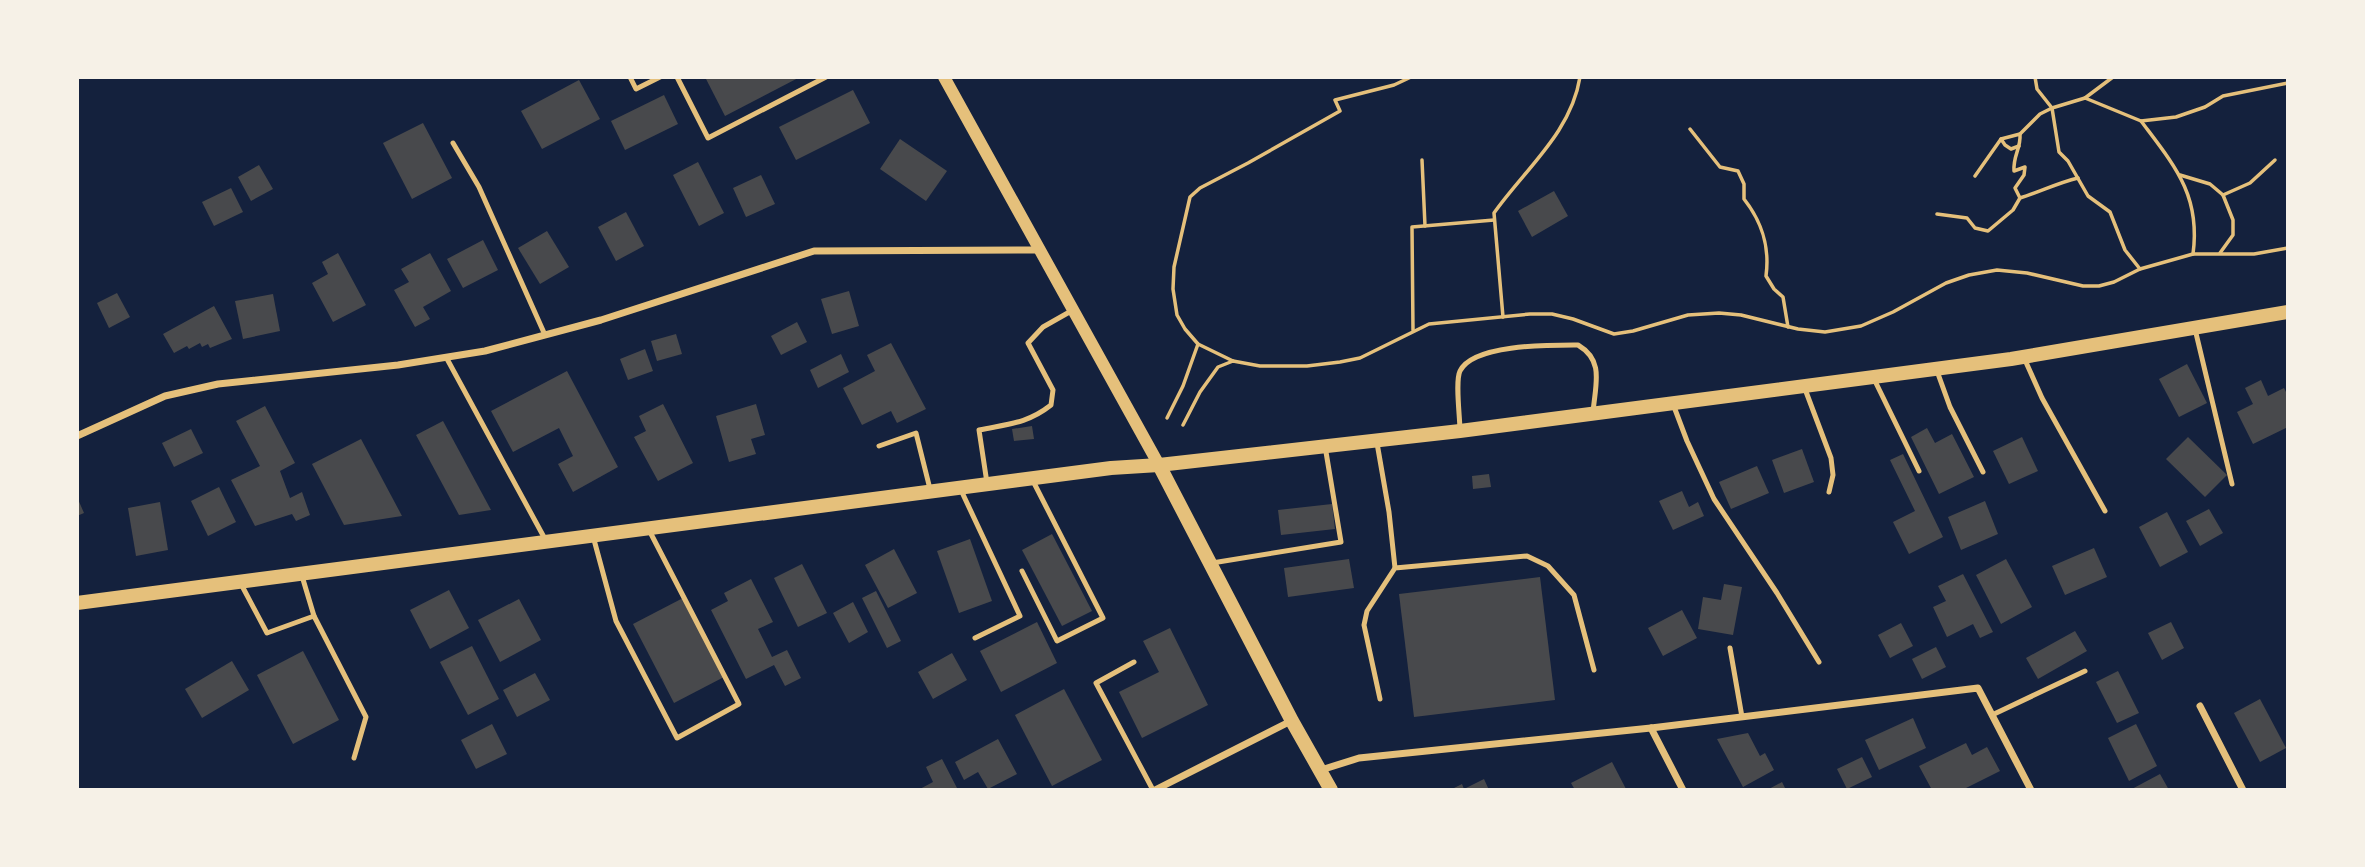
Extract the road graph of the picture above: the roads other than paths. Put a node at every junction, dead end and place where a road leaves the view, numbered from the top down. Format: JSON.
{"nodes":[{"id":1,"x":630,"y":77,"type":"edge"},
{"id":2,"x":660,"y":77,"type":"edge"},
{"id":3,"x":677,"y":77,"type":"edge"},
{"id":4,"x":826,"y":77,"type":"edge"},
{"id":5,"x":944,"y":77,"type":"edge"},
{"id":6,"x":453,"y":143,"type":"dead end"},
{"id":7,"x":1040,"y":250,"type":"junction"},
{"id":8,"x":1073,"y":310,"type":"junction"},
{"id":9,"x":2288,"y":312,"type":"edge"},
{"id":10,"x":2195,"y":329,"type":"junction"},
{"id":11,"x":545,"y":335,"type":"junction"},
{"id":12,"x":446,"y":357,"type":"junction"},
{"id":13,"x":2024,"y":357,"type":"junction"},
{"id":14,"x":1936,"y":368,"type":"junction"},
{"id":15,"x":1873,"y":377,"type":"junction"},
{"id":16,"x":1804,"y":386,"type":"junction"},
{"id":17,"x":1673,"y":403,"type":"junction"},
{"id":18,"x":1593,"y":413,"type":"junction"},
{"id":19,"x":1460,"y":430,"type":"junction"},
{"id":20,"x":77,"y":435,"type":"edge"},
{"id":21,"x":1377,"y":440,"type":"junction"},
{"id":22,"x":879,"y":446,"type":"dead end"},
{"id":23,"x":1325,"y":446,"type":"junction"},
{"id":24,"x":1159,"y":465,"type":"junction"},
{"id":25,"x":1919,"y":471,"type":"dead end"},
{"id":26,"x":1983,"y":472,"type":"dead end"},
{"id":27,"x":1032,"y":478,"type":"junction"},
{"id":28,"x":2232,"y":484,"type":"dead end"},
{"id":29,"x":987,"y":485,"type":"junction"},
{"id":30,"x":960,"y":488,"type":"junction"},
{"id":31,"x":931,"y":492,"type":"junction"},
{"id":32,"x":1829,"y":492,"type":"dead end"},
{"id":33,"x":2105,"y":511,"type":"dead end"},
{"id":34,"x":648,"y":529,"type":"junction"},
{"id":35,"x":593,"y":536,"type":"junction"},
{"id":36,"x":546,"y":542,"type":"junction"},
{"id":37,"x":1212,"y":563,"type":"junction"},
{"id":38,"x":1395,"y":568,"type":"junction"},
{"id":39,"x":1022,"y":571,"type":"dead end"},
{"id":40,"x":302,"y":573,"type":"junction"},
{"id":41,"x":240,"y":582,"type":"junction"},
{"id":42,"x":77,"y":603,"type":"edge"},
{"id":43,"x":314,"y":617,"type":"junction"},
{"id":44,"x":975,"y":638,"type":"dead end"},
{"id":45,"x":1730,"y":648,"type":"dead end"},
{"id":46,"x":1134,"y":662,"type":"dead end"},
{"id":47,"x":1819,"y":662,"type":"dead end"},
{"id":48,"x":1594,"y":670,"type":"dead end"},
{"id":49,"x":2085,"y":671,"type":"dead end"},
{"id":50,"x":1380,"y":699,"type":"dead end"},
{"id":51,"x":2200,"y":706,"type":"dead end"},
{"id":52,"x":1992,"y":715,"type":"junction"},
{"id":53,"x":1742,"y":717,"type":"junction"},
{"id":54,"x":1292,"y":721,"type":"junction"},
{"id":55,"x":1651,"y":728,"type":"junction"},
{"id":56,"x":354,"y":758,"type":"dead end"},
{"id":57,"x":1321,"y":770,"type":"junction"},
{"id":58,"x":1154,"y":790,"type":"edge"},
{"id":59,"x":1331,"y":790,"type":"edge"},
{"id":60,"x":1682,"y":790,"type":"edge"},
{"id":61,"x":2031,"y":790,"type":"edge"},
{"id":62,"x":2243,"y":790,"type":"edge"}],
"edges":[{"from":1,"to":2,"type":"lane"},
{"from":3,"to":4,"type":"lane"},
{"from":5,"to":7,"type":"street"},
{"from":6,"to":11,"type":"lane"},
{"from":7,"to":8,"type":"street"},
{"from":7,"to":11,"type":"street"},
{"from":8,"to":24,"type":"street"},
{"from":8,"to":29,"type":"lane"},
{"from":9,"to":10,"type":"main road"},
{"from":10,"to":13,"type":"main road"},
{"from":10,"to":28,"type":"lane"},
{"from":11,"to":12,"type":"street"},
{"from":12,"to":20,"type":"street"},
{"from":12,"to":36,"type":"lane"},
{"from":13,"to":14,"type":"main road"},
{"from":13,"to":33,"type":"lane"},
{"from":14,"to":15,"type":"main road"},
{"from":14,"to":26,"type":"lane"},
{"from":15,"to":16,"type":"main road"},
{"from":15,"to":25,"type":"lane"},
{"from":16,"to":17,"type":"main road"},
{"from":16,"to":32,"type":"lane"},
{"from":17,"to":18,"type":"main road"},
{"from":17,"to":47,"type":"lane"},
{"from":18,"to":19,"type":"main road"},
{"from":18,"to":19,"type":"lane"},
{"from":19,"to":21,"type":"main road"},
{"from":21,"to":23,"type":"main road"},
{"from":21,"to":38,"type":"lane"},
{"from":22,"to":31,"type":"lane"},
{"from":23,"to":24,"type":"main road"},
{"from":23,"to":37,"type":"lane"},
{"from":24,"to":27,"type":"main road"},
{"from":24,"to":37,"type":"main road"},
{"from":27,"to":29,"type":"main road"},
{"from":27,"to":39,"type":"lane"},
{"from":29,"to":30,"type":"main road"},
{"from":30,"to":31,"type":"main road"},
{"from":30,"to":44,"type":"lane"},
{"from":31,"to":34,"type":"main road"},
{"from":34,"to":35,"type":"main road"},
{"from":34,"to":35,"type":"lane"},
{"from":35,"to":36,"type":"main road"},
{"from":36,"to":40,"type":"main road"},
{"from":37,"to":54,"type":"main road"},
{"from":38,"to":48,"type":"lane"},
{"from":38,"to":50,"type":"lane"},
{"from":40,"to":41,"type":"main road"},
{"from":40,"to":43,"type":"lane"},
{"from":41,"to":42,"type":"main road"},
{"from":41,"to":43,"type":"lane"},
{"from":43,"to":56,"type":"lane"},
{"from":45,"to":53,"type":"lane"},
{"from":46,"to":58,"type":"lane"},
{"from":49,"to":52,"type":"lane"},
{"from":51,"to":62,"type":"street"},
{"from":52,"to":53,"type":"street"},
{"from":52,"to":61,"type":"street"},
{"from":53,"to":55,"type":"street"},
{"from":54,"to":57,"type":"main road"},
{"from":54,"to":58,"type":"street"},
{"from":55,"to":57,"type":"street"},
{"from":55,"to":60,"type":"street"},
{"from":57,"to":59,"type":"main road"}]}
